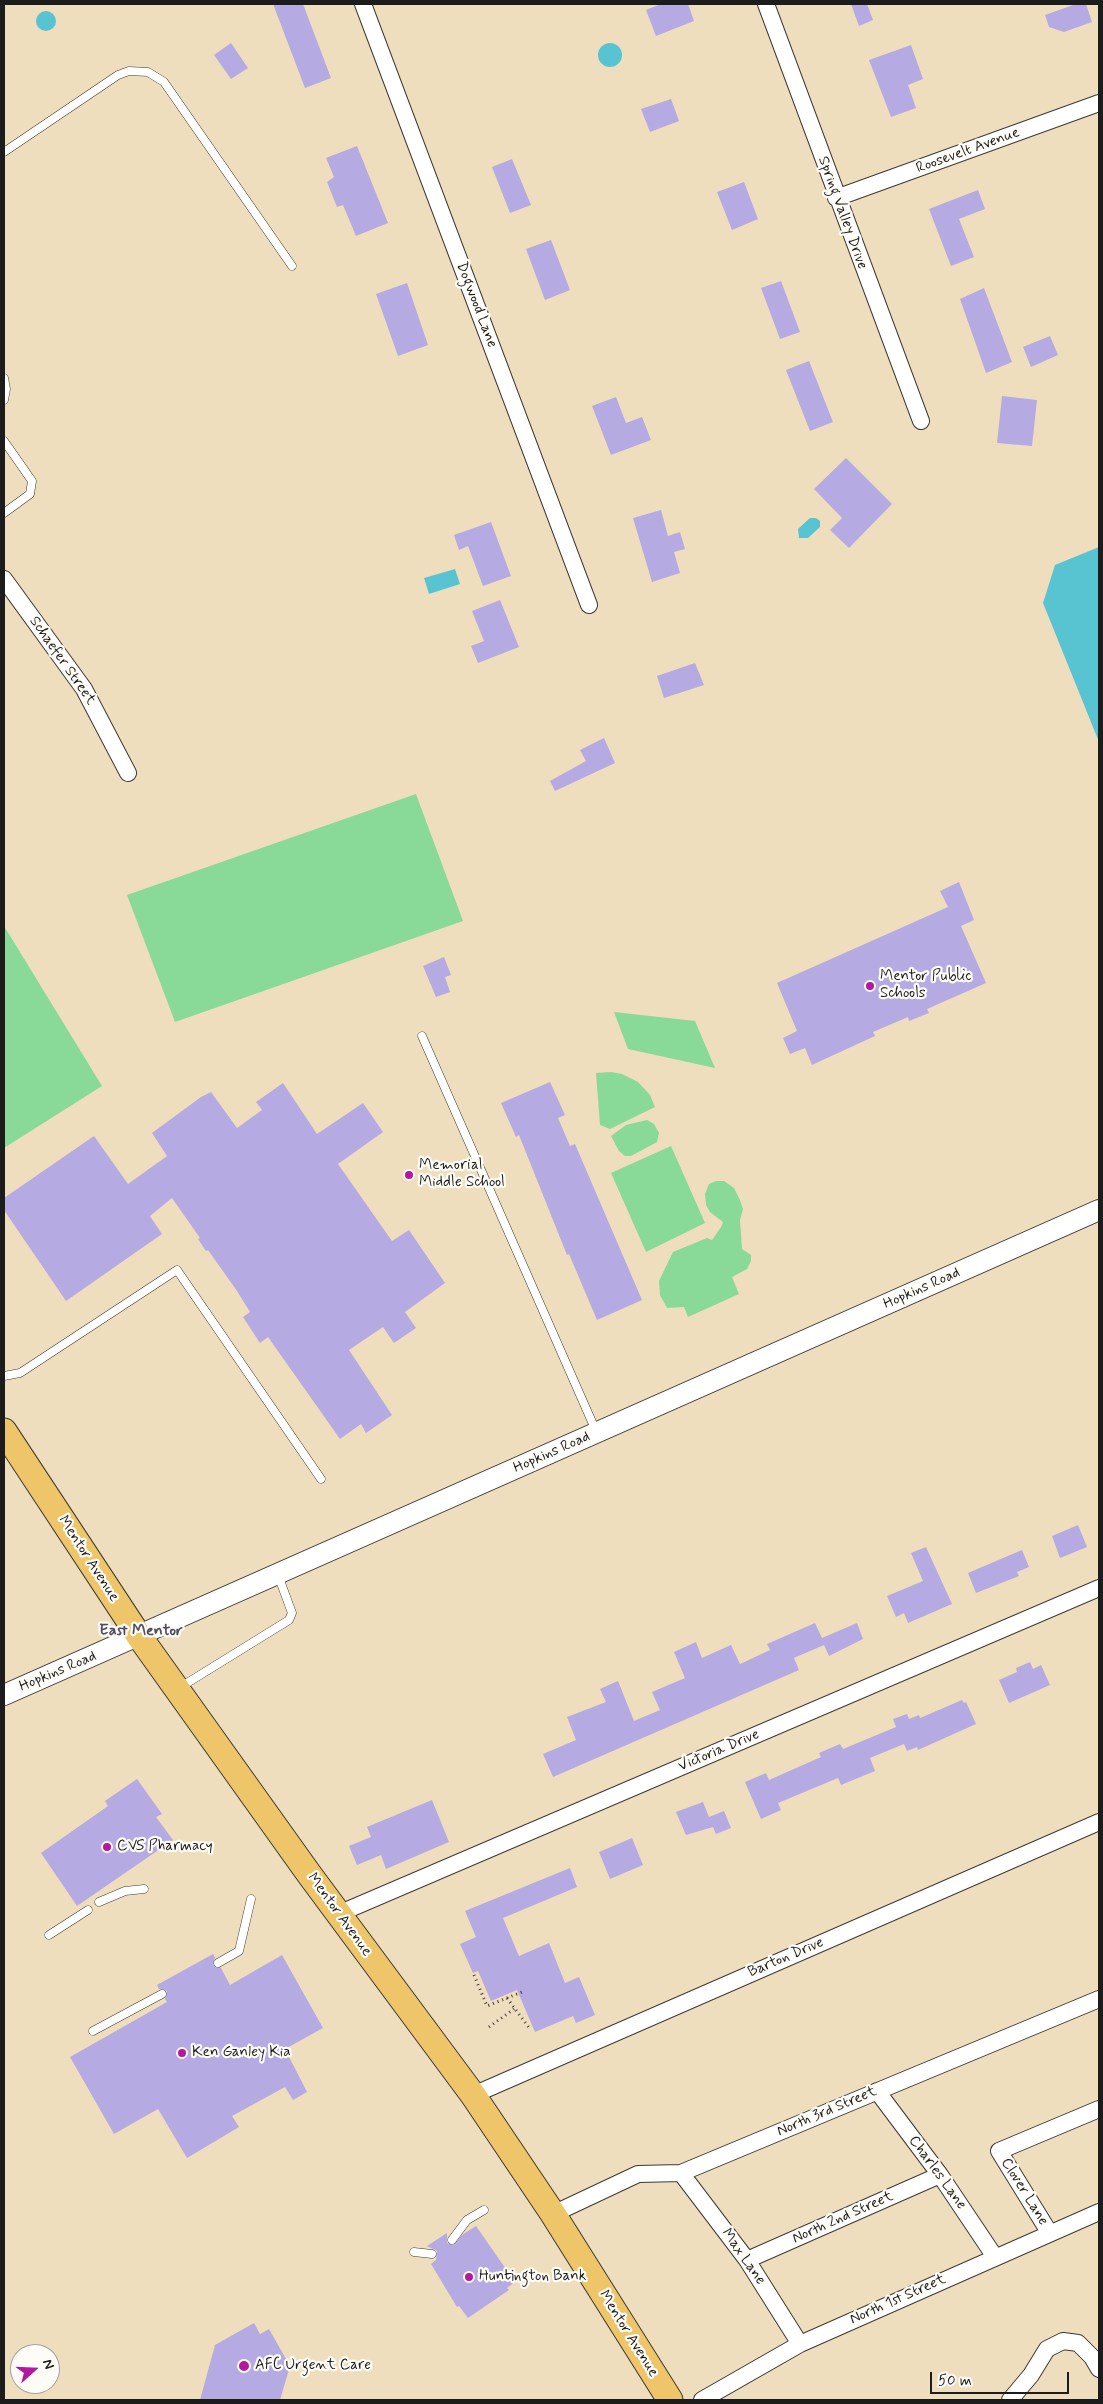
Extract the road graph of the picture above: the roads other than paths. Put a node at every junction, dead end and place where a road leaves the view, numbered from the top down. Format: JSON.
{"nodes":[{"id":1,"x":363,"y":4,"type":"edge"},
{"id":2,"x":766,"y":4,"type":"edge"},
{"id":3,"x":1099,"y":103,"type":"edge"},
{"id":4,"x":4,"y":152,"type":"edge"},
{"id":5,"x":836,"y":198,"type":"junction"},
{"id":6,"x":292,"y":266,"type":"dead end"},
{"id":7,"x":4,"y":378,"type":"edge"},
{"id":8,"x":4,"y":400,"type":"edge"},
{"id":9,"x":921,"y":421,"type":"dead end"},
{"id":10,"x":4,"y":441,"type":"edge"},
{"id":11,"x":4,"y":514,"type":"edge"},
{"id":12,"x":4,"y":579,"type":"edge"},
{"id":13,"x":589,"y":606,"type":"dead end"},
{"id":14,"x":128,"y":773,"type":"dead end"},
{"id":15,"x":422,"y":1036,"type":"dead end"},
{"id":16,"x":1099,"y":1210,"type":"edge"},
{"id":17,"x":4,"y":1376,"type":"edge"},
{"id":18,"x":4,"y":1431,"type":"edge"},
{"id":19,"x":597,"y":1432,"type":"junction"},
{"id":20,"x":321,"y":1479,"type":"dead end"},
{"id":21,"x":278,"y":1575,"type":"junction"},
{"id":22,"x":1099,"y":1588,"type":"edge"},
{"id":23,"x":139,"y":1636,"type":"junction"},
{"id":24,"x":177,"y":1689,"type":"junction"},
{"id":25,"x":4,"y":1695,"type":"edge"},
{"id":26,"x":1099,"y":1822,"type":"edge"},
{"id":27,"x":144,"y":1889,"type":"dead end"},
{"id":28,"x":251,"y":1899,"type":"dead end"},
{"id":29,"x":99,"y":1902,"type":"dead end"},
{"id":30,"x":88,"y":1910,"type":"dead end"},
{"id":31,"x":338,"y":1914,"type":"junction"},
{"id":32,"x":49,"y":1935,"type":"dead end"},
{"id":33,"x":218,"y":1963,"type":"dead end"},
{"id":34,"x":162,"y":1994,"type":"dead end"},
{"id":35,"x":1099,"y":1999,"type":"edge"},
{"id":36,"x":93,"y":2031,"type":"dead end"},
{"id":37,"x":877,"y":2091,"type":"junction"},
{"id":38,"x":473,"y":2095,"type":"junction"},
{"id":39,"x":1099,"y":2109,"type":"edge"},
{"id":40,"x":681,"y":2173,"type":"junction"},
{"id":41,"x":940,"y":2175,"type":"junction"},
{"id":42,"x":484,"y":2210,"type":"dead end"},
{"id":43,"x":1099,"y":2212,"type":"edge"},
{"id":44,"x":553,"y":2214,"type":"junction"},
{"id":45,"x":1050,"y":2232,"type":"junction"},
{"id":46,"x":452,"y":2240,"type":"dead end"},
{"id":47,"x":414,"y":2252,"type":"dead end"},
{"id":48,"x":432,"y":2254,"type":"dead end"},
{"id":49,"x":995,"y":2257,"type":"junction"},
{"id":50,"x":746,"y":2260,"type":"junction"},
{"id":51,"x":800,"y":2344,"type":"junction"},
{"id":52,"x":1099,"y":2369,"type":"edge"},
{"id":53,"x":670,"y":2400,"type":"edge"},
{"id":54,"x":702,"y":2400,"type":"edge"},
{"id":55,"x":1010,"y":2400,"type":"edge"}],
"edges":[{"from":1,"to":13,"type":"street","name":"Dogwood Lane"},
{"from":2,"to":5,"type":"street","name":"Spring Valley Drive"},
{"from":3,"to":5,"type":"street","name":"Roosevelt Avenue"},
{"from":4,"to":6,"type":"lane"},
{"from":5,"to":9,"type":"street","name":"Spring Valley Drive"},
{"from":7,"to":8,"type":"lane"},
{"from":10,"to":11,"type":"lane"},
{"from":12,"to":14,"type":"street","name":"Schaefer Street"},
{"from":15,"to":19,"type":"lane"},
{"from":16,"to":19,"type":"street","name":"Hopkins Road"},
{"from":17,"to":20,"type":"lane"},
{"from":18,"to":23,"type":"main road","name":"Mentor Avenue"},
{"from":19,"to":21,"type":"street","name":"Hopkins Road"},
{"from":21,"to":23,"type":"street","name":"Hopkins Road"},
{"from":21,"to":24,"type":"lane"},
{"from":22,"to":31,"type":"street","name":"Victoria Drive"},
{"from":23,"to":24,"type":"main road","name":"Mentor Avenue"},
{"from":23,"to":25,"type":"street","name":"Hopkins Road"},
{"from":24,"to":31,"type":"main road","name":"Mentor Avenue"},
{"from":26,"to":38,"type":"street","name":"Barton Drive"},
{"from":27,"to":29,"type":"lane"},
{"from":28,"to":33,"type":"lane"},
{"from":30,"to":32,"type":"lane"},
{"from":31,"to":38,"type":"main road","name":"Mentor Avenue"},
{"from":34,"to":36,"type":"lane"},
{"from":35,"to":37,"type":"street","name":"North 3rd Street"},
{"from":37,"to":40,"type":"street","name":"North 3rd Street"},
{"from":37,"to":41,"type":"street","name":"Charles Lane"},
{"from":38,"to":44,"type":"main road","name":"Mentor Avenue"},
{"from":39,"to":45,"type":"street","name":"Clover Lane"},
{"from":40,"to":44,"type":"street","name":"North 3rd Street"},
{"from":40,"to":50,"type":"street","name":"Max Lane"},
{"from":41,"to":49,"type":"street","name":"Charles Lane"},
{"from":41,"to":50,"type":"street","name":"North 2nd Street"},
{"from":42,"to":46,"type":"lane"},
{"from":43,"to":45,"type":"street","name":"North 1st Street"},
{"from":44,"to":53,"type":"main road","name":"Mentor Avenue"},
{"from":45,"to":49,"type":"street","name":"North 1st Street"},
{"from":47,"to":48,"type":"lane"},
{"from":49,"to":51,"type":"street","name":"North 1st Street"},
{"from":50,"to":51,"type":"street","name":"Max Lane"},
{"from":51,"to":54,"type":"street","name":"North 1st Street"},
{"from":52,"to":55,"type":"street"}]}
